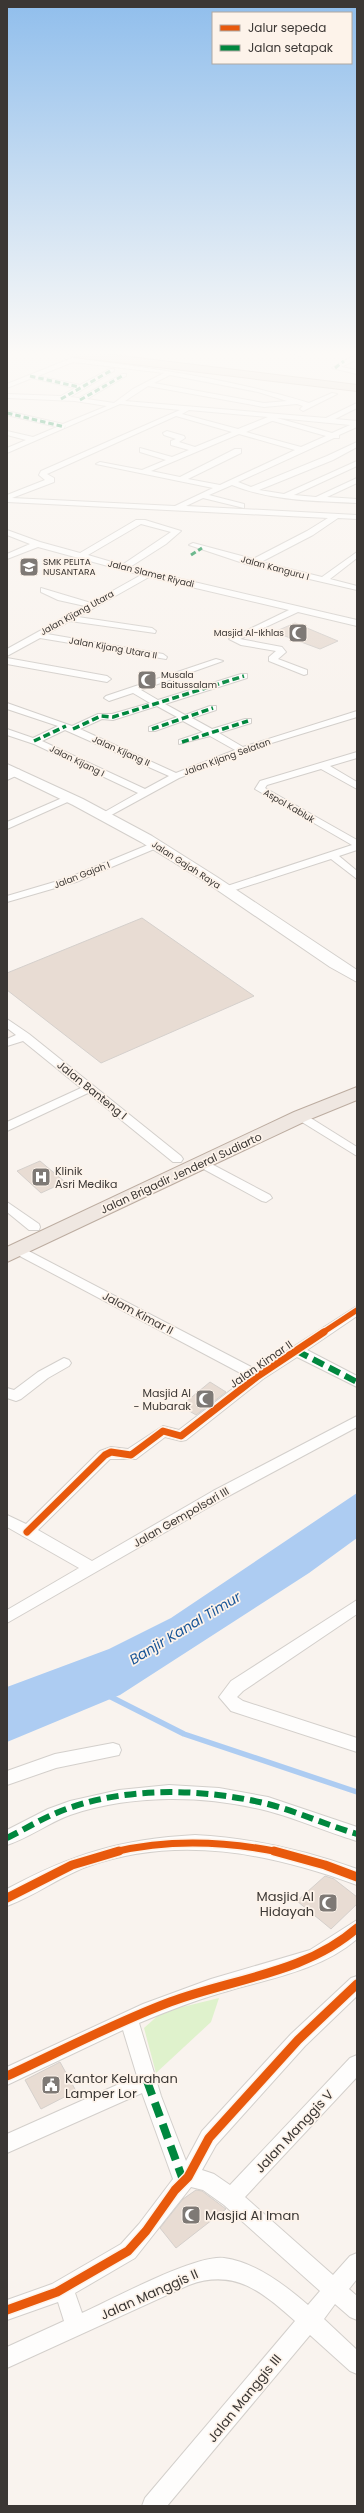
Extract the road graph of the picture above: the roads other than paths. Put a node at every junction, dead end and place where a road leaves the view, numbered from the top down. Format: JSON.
{"nodes":[{"id":1,"x":48,"y":471,"type":"edge"},
{"id":2,"x":139,"y":471,"type":"edge"},
{"id":3,"x":197,"y":471,"type":"edge"},
{"id":4,"x":255,"y":471,"type":"edge"},
{"id":5,"x":298,"y":471,"type":"edge"},
{"id":6,"x":339,"y":471,"type":"edge"},
{"id":7,"x":143,"y":472,"type":"joint"},
{"id":8,"x":182,"y":479,"type":"junction"},
{"id":9,"x":357,"y":480,"type":"edge"},
{"id":10,"x":231,"y":482,"type":"junction"},
{"id":11,"x":220,"y":487,"type":"junction"},
{"id":12,"x":250,"y":491,"type":"junction"},
{"id":13,"x":202,"y":496,"type":"junction"},
{"id":14,"x":284,"y":496,"type":"junction"},
{"id":15,"x":7,"y":499,"type":"edge"},
{"id":16,"x":317,"y":499,"type":"junction"},
{"id":17,"x":357,"y":501,"type":"edge"},
{"id":18,"x":357,"y":505,"type":"edge"},
{"id":19,"x":175,"y":508,"type":"junction"},
{"id":20,"x":264,"y":513,"type":"junction"},
{"id":21,"x":336,"y":516,"type":"junction"},
{"id":22,"x":357,"y":517,"type":"edge"},
{"id":23,"x":7,"y":532,"type":"edge"},
{"id":24,"x":37,"y":544,"type":"junction"},
{"id":25,"x":193,"y":545,"type":"dead end"},
{"id":26,"x":202,"y":548,"type":"junction"},
{"id":27,"x":357,"y":554,"type":"edge"},
{"id":28,"x":191,"y":555,"type":"dead end"},
{"id":29,"x":81,"y":556,"type":"junction"},
{"id":30,"x":7,"y":557,"type":"edge"},
{"id":31,"x":252,"y":563,"type":"junction"},
{"id":32,"x":124,"y":567,"type":"junction"},
{"id":33,"x":148,"y":574,"type":"junction"},
{"id":34,"x":324,"y":580,"type":"junction"},
{"id":35,"x":357,"y":588,"type":"edge"},
{"id":36,"x":44,"y":590,"type":"dead end"},
{"id":37,"x":91,"y":605,"type":"junction"},
{"id":38,"x":297,"y":609,"type":"junction"},
{"id":39,"x":357,"y":614,"type":"edge"},
{"id":40,"x":68,"y":618,"type":"junction"},
{"id":41,"x":347,"y":621,"type":"junction"},
{"id":42,"x":357,"y":623,"type":"edge"},
{"id":43,"x":152,"y":631,"type":"dead end"},
{"id":44,"x":38,"y":635,"type":"junction"},
{"id":45,"x":7,"y":653,"type":"edge"},
{"id":46,"x":163,"y":657,"type":"dead end"},
{"id":47,"x":7,"y":661,"type":"edge"},
{"id":48,"x":218,"y":661,"type":"dead end"},
{"id":49,"x":304,"y":672,"type":"dead end"},
{"id":50,"x":244,"y":676,"type":"dead end"},
{"id":51,"x":107,"y":679,"type":"dead end"},
{"id":52,"x":134,"y":690,"type":"junction"},
{"id":53,"x":109,"y":698,"type":"dead end"},
{"id":54,"x":157,"y":702,"type":"junction"},
{"id":55,"x":7,"y":706,"type":"edge"},
{"id":56,"x":213,"y":708,"type":"dead end"},
{"id":57,"x":357,"y":714,"type":"edge"},
{"id":58,"x":186,"y":717,"type":"junction"},
{"id":59,"x":248,"y":722,"type":"dead end"},
{"id":60,"x":69,"y":728,"type":"junction"},
{"id":61,"x":152,"y":729,"type":"dead end"},
{"id":62,"x":7,"y":732,"type":"edge"},
{"id":63,"x":212,"y":733,"type":"junction"},
{"id":64,"x":34,"y":741,"type":"junction"},
{"id":65,"x":182,"y":742,"type":"dead end"},
{"id":66,"x":242,"y":750,"type":"junction"},
{"id":67,"x":357,"y":755,"type":"edge"},
{"id":68,"x":321,"y":765,"type":"junction"},
{"id":69,"x":10,"y":772,"type":"edge"},
{"id":70,"x":176,"y":776,"type":"junction"},
{"id":71,"x":357,"y":786,"type":"edge"},
{"id":72,"x":145,"y":793,"type":"junction"},
{"id":73,"x":69,"y":798,"type":"junction"},
{"id":74,"x":104,"y":816,"type":"junction"},
{"id":75,"x":7,"y":826,"type":"edge"},
{"id":76,"x":155,"y":845,"type":"junction"},
{"id":77,"x":357,"y":845,"type":"edge"},
{"id":78,"x":332,"y":855,"type":"junction"},
{"id":79,"x":357,"y":876,"type":"edge"},
{"id":80,"x":226,"y":890,"type":"junction"},
{"id":81,"x":7,"y":899,"type":"edge"},
{"id":82,"x":357,"y":977,"type":"edge"},
{"id":83,"x":7,"y":1022,"type":"edge"},
{"id":84,"x":25,"y":1036,"type":"junction"},
{"id":85,"x":7,"y":1043,"type":"edge"},
{"id":86,"x":357,"y":1079,"type":"edge"},
{"id":87,"x":90,"y":1088,"type":"junction"},
{"id":88,"x":357,"y":1093,"type":"edge"},
{"id":89,"x":301,"y":1116,"type":"junction"},
{"id":90,"x":7,"y":1127,"type":"edge"},
{"id":91,"x":357,"y":1152,"type":"edge"},
{"id":92,"x":177,"y":1159,"type":"junction"},
{"id":93,"x":202,"y":1163,"type":"junction"},
{"id":94,"x":266,"y":1198,"type":"dead end"},
{"id":95,"x":7,"y":1206,"type":"edge"},
{"id":96,"x":34,"y":1227,"type":"junction"},
{"id":97,"x":11,"y":1248,"type":"edge"},
{"id":98,"x":355,"y":1313,"type":"edge"},
{"id":99,"x":297,"y":1351,"type":"junction"},
{"id":100,"x":64,"y":1363,"type":"dead end"},
{"id":101,"x":258,"y":1376,"type":"junction"},
{"id":102,"x":357,"y":1382,"type":"edge"},
{"id":103,"x":7,"y":1393,"type":"edge"},
{"id":104,"x":357,"y":1421,"type":"edge"},
{"id":105,"x":7,"y":1520,"type":"edge"},
{"id":106,"x":27,"y":1532,"type":"junction"},
{"id":107,"x":92,"y":1568,"type":"junction"},
{"id":108,"x":357,"y":1606,"type":"edge"},
{"id":109,"x":7,"y":1617,"type":"edge"},
{"id":110,"x":357,"y":1745,"type":"edge"},
{"id":111,"x":113,"y":1750,"type":"dead end"},
{"id":112,"x":7,"y":1778,"type":"edge"},
{"id":113,"x":357,"y":1834,"type":"edge"},
{"id":114,"x":7,"y":1838,"type":"edge"},
{"id":115,"x":357,"y":1877,"type":"edge"},
{"id":116,"x":7,"y":1898,"type":"edge"},
{"id":117,"x":357,"y":1928,"type":"edge"},
{"id":118,"x":357,"y":1984,"type":"edge"},
{"id":119,"x":129,"y":2020,"type":"junction"},
{"id":120,"x":357,"y":2064,"type":"edge"},
{"id":121,"x":7,"y":2076,"type":"edge"},
{"id":122,"x":147,"y":2081,"type":"junction"},
{"id":123,"x":7,"y":2144,"type":"edge"},
{"id":124,"x":185,"y":2179,"type":"junction"},
{"id":125,"x":231,"y":2198,"type":"junction"},
{"id":126,"x":357,"y":2262,"type":"edge"},
{"id":127,"x":63,"y":2288,"type":"junction"},
{"id":128,"x":334,"y":2289,"type":"junction"},
{"id":129,"x":7,"y":2310,"type":"edge"},
{"id":130,"x":357,"y":2310,"type":"edge"},
{"id":131,"x":308,"y":2319,"type":"junction"},
{"id":132,"x":76,"y":2326,"type":"junction"},
{"id":133,"x":7,"y":2358,"type":"edge"},
{"id":134,"x":357,"y":2364,"type":"edge"},
{"id":135,"x":153,"y":2506,"type":"edge"}],
"edges":[{"from":1,"to":15,"type":"street"},
{"from":2,"to":7,"type":"street"},
{"from":3,"to":8,"type":"street"},
{"from":4,"to":10,"type":"street"},
{"from":5,"to":12,"type":"street"},
{"from":6,"to":14,"type":"street"},
{"from":7,"to":8,"type":"street"},
{"from":8,"to":11,"type":"street"},
{"from":9,"to":16,"type":"street"},
{"from":10,"to":11,"type":"street"},
{"from":10,"to":12,"type":"street"},
{"from":11,"to":13,"type":"street"},
{"from":12,"to":14,"type":"street"},
{"from":13,"to":19,"type":"street"},
{"from":13,"to":20,"type":"street"},
{"from":14,"to":16,"type":"street"},
{"from":15,"to":19,"type":"street"},
{"from":16,"to":17,"type":"street"},
{"from":18,"to":21,"type":"street"},
{"from":19,"to":20,"type":"street"},
{"from":20,"to":21,"type":"street"},
{"from":21,"to":22,"type":"street"},
{"from":21,"to":31,"type":"street"},
{"from":23,"to":24,"type":"street","name":"Jalan Slamet Riyadi"},
{"from":24,"to":29,"type":"street","name":"Jalan Slamet Riyadi"},
{"from":24,"to":30,"type":"street"},
{"from":25,"to":26,"type":"street","name":"Jalan Kanguru I"},
{"from":26,"to":28,"type":"street"},
{"from":26,"to":31,"type":"street","name":"Jalan Kanguru I"},
{"from":27,"to":34,"type":"street"},
{"from":29,"to":32,"type":"street","name":"Jalan Slamet Riyadi"},
{"from":29,"to":32,"type":"street"},
{"from":31,"to":34,"type":"street","name":"Jalan Kanguru I"},
{"from":32,"to":33,"type":"street","name":"Jalan Slamet Riyadi"},
{"from":33,"to":37,"type":"street","name":"Jalan Kijang Utara"},
{"from":33,"to":38,"type":"street","name":"Jalan Slamet Riyadi"},
{"from":34,"to":35,"type":"street","name":"Jalan Kanguru I"},
{"from":36,"to":37,"type":"street"},
{"from":37,"to":40,"type":"street","name":"Jalan Kijang Utara"},
{"from":38,"to":41,"type":"street","name":"Jalan Slamet Riyadi"},
{"from":38,"to":49,"type":"street"},
{"from":39,"to":41,"type":"street"},
{"from":40,"to":43,"type":"street"},
{"from":40,"to":44,"type":"street","name":"Jalan Kijang Utara"},
{"from":41,"to":42,"type":"street","name":"Jalan Slamet Riyadi"},
{"from":44,"to":45,"type":"street","name":"Jalan Kijang Utara"},
{"from":44,"to":46,"type":"street","name":"Jalan Kijang Utara II"},
{"from":47,"to":51,"type":"street"},
{"from":48,"to":52,"type":"street"},
{"from":50,"to":54,"type":"street"},
{"from":52,"to":53,"type":"street"},
{"from":52,"to":54,"type":"street"},
{"from":54,"to":58,"type":"street"},
{"from":54,"to":60,"type":"street"},
{"from":55,"to":60,"type":"street","name":"Jalan Kijang II"},
{"from":56,"to":58,"type":"street"},
{"from":57,"to":66,"type":"street","name":"Jalan Kijang Selatan"},
{"from":58,"to":61,"type":"street"},
{"from":58,"to":63,"type":"street"},
{"from":59,"to":63,"type":"street"},
{"from":60,"to":64,"type":"street"},
{"from":60,"to":70,"type":"street","name":"Jalan Kijang II"},
{"from":62,"to":64,"type":"street","name":"Jalan Kijang I"},
{"from":63,"to":65,"type":"street"},
{"from":63,"to":66,"type":"street"},
{"from":64,"to":72,"type":"street","name":"Jalan Kijang I"},
{"from":66,"to":70,"type":"street","name":"Jalan Kijang Selatan"},
{"from":67,"to":68,"type":"street","name":"Aspol Kabluk"},
{"from":68,"to":71,"type":"street"},
{"from":68,"to":77,"type":"street","name":"Aspol Kabluk"},
{"from":69,"to":73,"type":"main road","name":"Jalan Gajah Raya"},
{"from":70,"to":72,"type":"street","name":"Jalan Kijang Selatan"},
{"from":72,"to":74,"type":"street","name":"Jalan Kijang Selatan"},
{"from":73,"to":74,"type":"main road","name":"Jalan Gajah Raya"},
{"from":73,"to":75,"type":"street"},
{"from":74,"to":76,"type":"main road","name":"Jalan Gajah Raya"},
{"from":76,"to":80,"type":"main road","name":"Jalan Gajah Raya"},
{"from":76,"to":81,"type":"street","name":"Jalan Gajah I"},
{"from":77,"to":78,"type":"street","name":"Aspol Kabluk"},
{"from":78,"to":79,"type":"street"},
{"from":78,"to":80,"type":"street","name":"Aspol Kabluk"},
{"from":80,"to":82,"type":"main road","name":"Jalan Gajah Raya"},
{"from":83,"to":84,"type":"street","name":"Jalan Banteng I"},
{"from":84,"to":85,"type":"street"},
{"from":84,"to":87,"type":"street","name":"Jalan Banteng I"},
{"from":86,"to":92,"type":"main road","name":"Jalan Brigadir Jenderal Sudiarto"},
{"from":87,"to":90,"type":"street"},
{"from":87,"to":92,"type":"street","name":"Jalan Banteng I"},
{"from":88,"to":89,"type":"main road","name":"Jalan Brigadir Jenderal Sudiarto"},
{"from":89,"to":91,"type":"street"},
{"from":89,"to":93,"type":"main road","name":"Jalan Brigadir Jenderal Sudiarto"},
{"from":92,"to":96,"type":"main road","name":"Jalan Brigadir Jenderal Sudiarto"},
{"from":93,"to":94,"type":"street"},
{"from":93,"to":97,"type":"main road","name":"Jalan Brigadir Jenderal Sudiarto"},
{"from":95,"to":96,"type":"street"},
{"from":96,"to":97,"type":"main road","name":"Jalan Brigadir Jenderal Sudiarto"},
{"from":97,"to":101,"type":"street","name":"Jalam Kimar II"},
{"from":98,"to":99,"type":"street","name":"Jalan Kimar II"},
{"from":99,"to":101,"type":"street","name":"Jalan Kimar II"},
{"from":99,"to":102,"type":"street"},
{"from":100,"to":103,"type":"street"},
{"from":101,"to":106,"type":"street","name":"Jalan Kimar II"},
{"from":104,"to":107,"type":"street","name":"Jalan Gempolsari III"},
{"from":105,"to":106,"type":"street"},
{"from":106,"to":107,"type":"street"},
{"from":107,"to":109,"type":"street","name":"Jalan Gempolsari III"},
{"from":108,"to":110,"type":"street"},
{"from":111,"to":112,"type":"street"},
{"from":113,"to":114,"type":"street"},
{"from":115,"to":116,"type":"street"},
{"from":117,"to":119,"type":"street"},
{"from":118,"to":124,"type":"street"},
{"from":119,"to":121,"type":"street"},
{"from":119,"to":122,"type":"street"},
{"from":120,"to":125,"type":"street","name":"Jalan Manggis V"},
{"from":122,"to":123,"type":"street"},
{"from":122,"to":124,"type":"street"},
{"from":124,"to":125,"type":"street"},
{"from":124,"to":127,"type":"street"},
{"from":125,"to":128,"type":"street"},
{"from":126,"to":128,"type":"street","name":"Jalan Manggis III"},
{"from":127,"to":129,"type":"street"},
{"from":127,"to":132,"type":"street"},
{"from":128,"to":130,"type":"street"},
{"from":128,"to":131,"type":"street","name":"Jalan Manggis III"},
{"from":131,"to":132,"type":"street","name":"Jalan Manggis II"},
{"from":131,"to":134,"type":"street","name":"Jalan Manggis II"},
{"from":131,"to":135,"type":"street","name":"Jalan Manggis III"},
{"from":132,"to":133,"type":"street","name":"Jalan Manggis II"}]}
